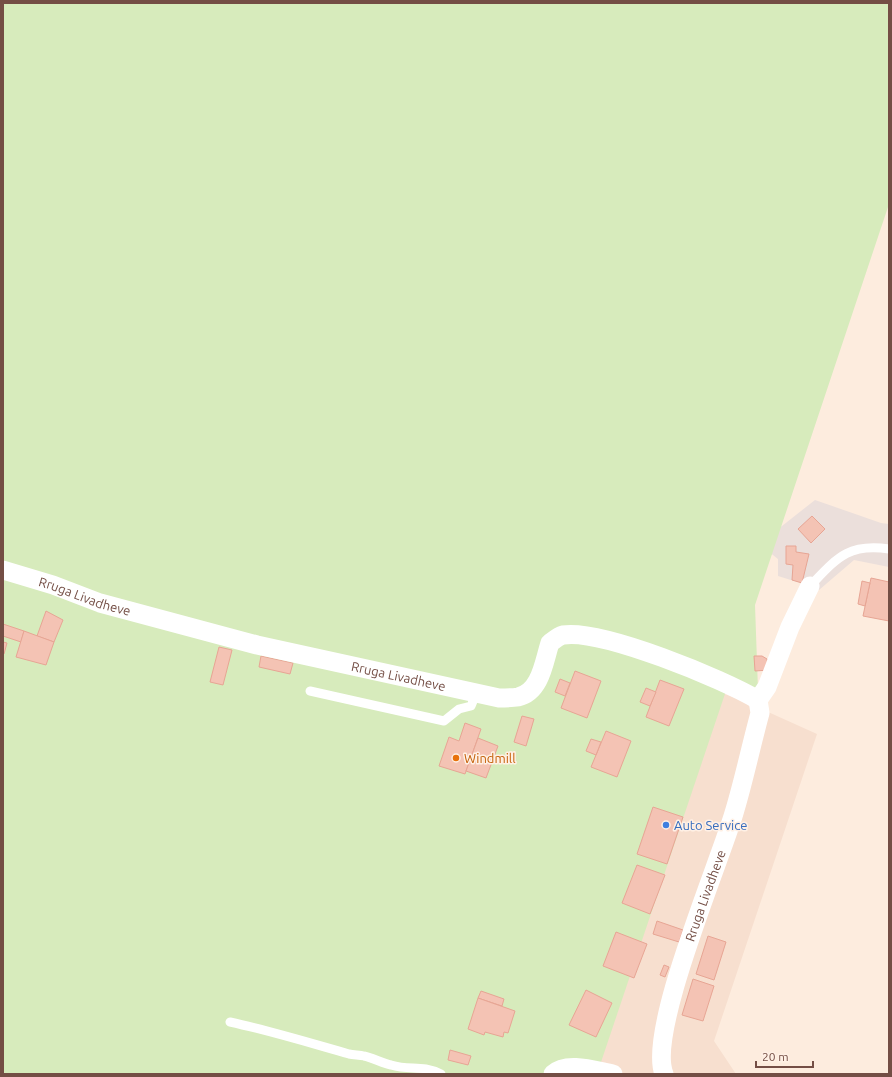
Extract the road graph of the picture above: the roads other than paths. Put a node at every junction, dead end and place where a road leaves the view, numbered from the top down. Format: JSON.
{"nodes":[{"id":1,"x":889,"y":548,"type":"edge"},
{"id":2,"x":3,"y":570,"type":"edge"},
{"id":3,"x":810,"y":586,"type":"joint"},
{"id":4,"x":310,"y":691,"type":"dead end"},
{"id":5,"x":476,"y":694,"type":"junction"},
{"id":6,"x":758,"y":700,"type":"junction"},
{"id":7,"x":230,"y":1022,"type":"dead end"},
{"id":8,"x":659,"y":1072,"type":"edge"},
{"id":9,"x":441,"y":1074,"type":"edge"},
{"id":10,"x":552,"y":1074,"type":"edge"},
{"id":11,"x":614,"y":1074,"type":"edge"}],
"edges":[{"from":1,"to":3,"type":"lane"},
{"from":2,"to":5,"type":"street","name":"Rruga Livadheve"},
{"from":3,"to":6,"type":"street"},
{"from":4,"to":5,"type":"lane"},
{"from":5,"to":6,"type":"street","name":"Rruga Livadheve"},
{"from":6,"to":8,"type":"street","name":"Rruga Livadheve"},
{"from":7,"to":9,"type":"lane"},
{"from":10,"to":11,"type":"street"}]}
